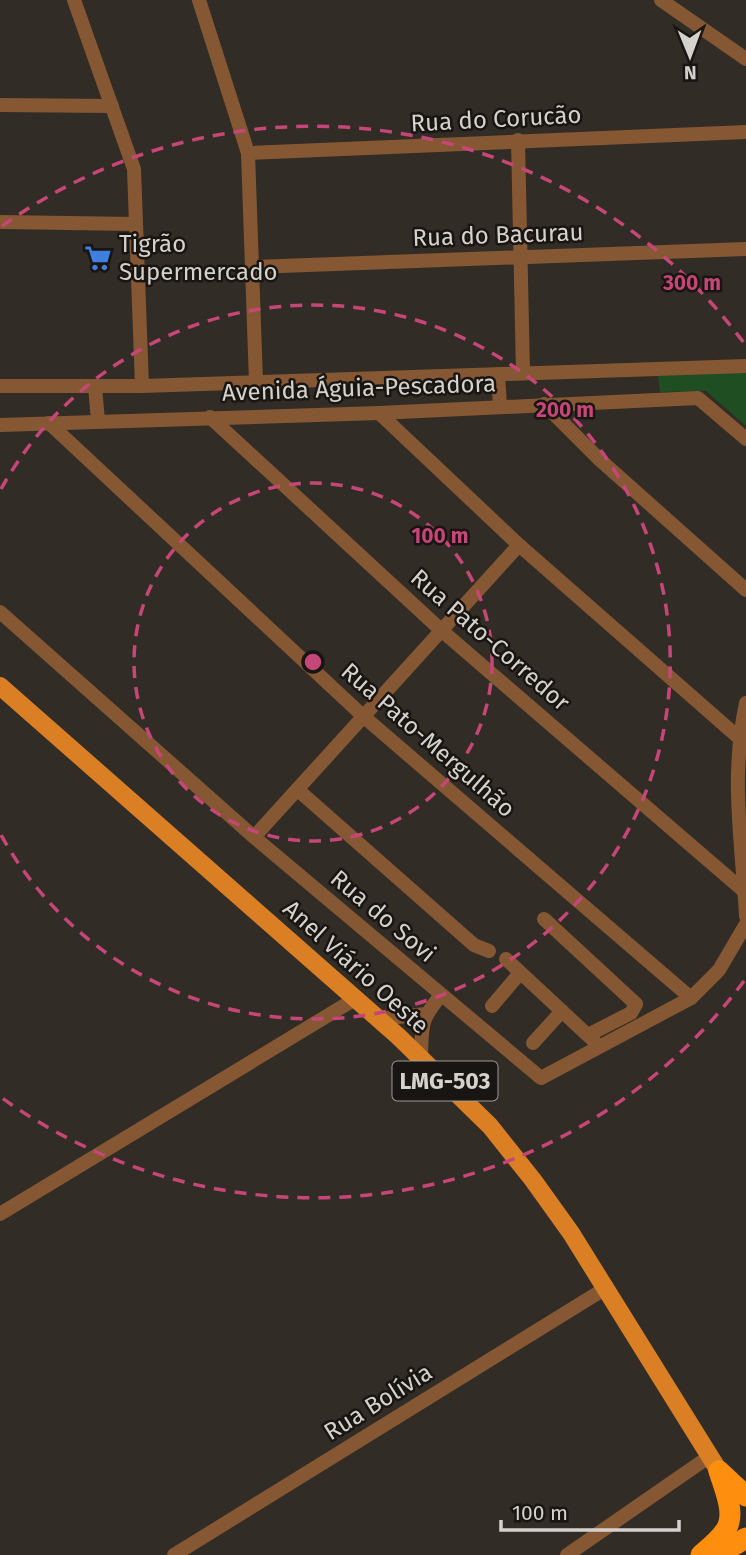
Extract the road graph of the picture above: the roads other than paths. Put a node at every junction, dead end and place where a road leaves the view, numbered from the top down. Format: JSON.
{"nodes":[{"id":1,"x":74,"y":0,"type":"edge"},
{"id":2,"x":199,"y":0,"type":"edge"},
{"id":3,"x":661,"y":0,"type":"edge"},
{"id":4,"x":746,"y":59,"type":"edge"},
{"id":5,"x":0,"y":105,"type":"edge"},
{"id":6,"x":111,"y":106,"type":"junction"},
{"id":7,"x":746,"y":132,"type":"edge"},
{"id":8,"x":518,"y":141,"type":"junction"},
{"id":9,"x":248,"y":153,"type":"junction"},
{"id":10,"x":0,"y":222,"type":"edge"},
{"id":11,"x":136,"y":224,"type":"junction"},
{"id":12,"x":746,"y":249,"type":"edge"},
{"id":13,"x":520,"y":257,"type":"junction"},
{"id":14,"x":252,"y":267,"type":"junction"},
{"id":15,"x":746,"y":366,"type":"edge"},
{"id":16,"x":523,"y":373,"type":"junction"},
{"id":17,"x":498,"y":374,"type":"junction"},
{"id":18,"x":256,"y":382,"type":"junction"},
{"id":19,"x":0,"y":386,"type":"edge"},
{"id":20,"x":95,"y":386,"type":"junction"},
{"id":21,"x":142,"y":386,"type":"junction"},
{"id":22,"x":544,"y":404,"type":"junction"},
{"id":23,"x":500,"y":406,"type":"junction"},
{"id":24,"x":379,"y":413,"type":"junction"},
{"id":25,"x":210,"y":417,"type":"junction"},
{"id":26,"x":98,"y":421,"type":"junction"},
{"id":27,"x":49,"y":424,"type":"junction"},
{"id":28,"x":0,"y":425,"type":"edge"},
{"id":29,"x":746,"y":439,"type":"edge"},
{"id":30,"x":519,"y":545,"type":"junction"},
{"id":31,"x":746,"y":590,"type":"edge"},
{"id":32,"x":0,"y":612,"type":"edge"},
{"id":33,"x":441,"y":630,"type":"junction"},
{"id":34,"x":0,"y":686,"type":"edge"},
{"id":35,"x":746,"y":703,"type":"edge"},
{"id":36,"x":363,"y":716,"type":"junction"},
{"id":37,"x":738,"y":737,"type":"junction"},
{"id":38,"x":298,"y":790,"type":"junction"},
{"id":39,"x":254,"y":837,"type":"junction"},
{"id":40,"x":745,"y":892,"type":"edge"},
{"id":41,"x":746,"y":916,"type":"edge"},
{"id":42,"x":544,"y":919,"type":"dead end"},
{"id":43,"x":746,"y":924,"type":"edge"},
{"id":44,"x":489,"y":951,"type":"dead end"},
{"id":45,"x":506,"y":959,"type":"dead end"},
{"id":46,"x":520,"y":973,"type":"junction"},
{"id":47,"x":441,"y":995,"type":"junction"},
{"id":48,"x":691,"y":998,"type":"junction"},
{"id":49,"x":355,"y":999,"type":"junction"},
{"id":50,"x":492,"y":1006,"type":"dead end"},
{"id":51,"x":562,"y":1011,"type":"junction"},
{"id":52,"x":426,"y":1014,"type":"junction"},
{"id":53,"x":379,"y":1019,"type":"junction"},
{"id":54,"x":588,"y":1035,"type":"junction"},
{"id":55,"x":533,"y":1043,"type":"dead end"},
{"id":56,"x":600,"y":1048,"type":"junction"},
{"id":57,"x":421,"y":1057,"type":"junction"},
{"id":58,"x":0,"y":1214,"type":"edge"},
{"id":59,"x":606,"y":1288,"type":"junction"},
{"id":60,"x":715,"y":1464,"type":"junction"},
{"id":61,"x":746,"y":1496,"type":"edge"},
{"id":62,"x":746,"y":1538,"type":"edge"},
{"id":63,"x":174,"y":1555,"type":"edge"},
{"id":64,"x":567,"y":1555,"type":"edge"},
{"id":65,"x":701,"y":1555,"type":"edge"},
{"id":66,"x":718,"y":1555,"type":"edge"}],
"edges":[{"from":1,"to":6,"type":"street"},
{"from":2,"to":9,"type":"street"},
{"from":3,"to":4,"type":"street"},
{"from":5,"to":6,"type":"street"},
{"from":6,"to":11,"type":"street"},
{"from":7,"to":8,"type":"street","name":"Rua do Corucão"},
{"from":8,"to":9,"type":"street","name":"Rua do Corucão"},
{"from":8,"to":13,"type":"street"},
{"from":9,"to":14,"type":"street"},
{"from":10,"to":11,"type":"street"},
{"from":11,"to":21,"type":"street"},
{"from":12,"to":13,"type":"street","name":"Rua do Bacurau"},
{"from":13,"to":14,"type":"street","name":"Rua do Bacurau"},
{"from":13,"to":16,"type":"street"},
{"from":14,"to":18,"type":"street"},
{"from":15,"to":16,"type":"street","name":"Avenida Águia-Pescadora"},
{"from":16,"to":17,"type":"street","name":"Avenida Águia-Pescadora"},
{"from":17,"to":18,"type":"street","name":"Avenida Águia-Pescadora"},
{"from":17,"to":23,"type":"street"},
{"from":18,"to":21,"type":"street","name":"Avenida Águia-Pescadora"},
{"from":19,"to":20,"type":"street","name":"Avenida Águia-Pescadora"},
{"from":20,"to":21,"type":"street","name":"Avenida Águia-Pescadora"},
{"from":20,"to":26,"type":"street"},
{"from":22,"to":23,"type":"street","name":"Avenida Águia-Pescadora"},
{"from":22,"to":29,"type":"street","name":"Avenida Águia-Pescadora"},
{"from":22,"to":31,"type":"street"},
{"from":23,"to":24,"type":"street","name":"Avenida Águia-Pescadora"},
{"from":24,"to":25,"type":"street","name":"Avenida Águia-Pescadora"},
{"from":24,"to":30,"type":"street"},
{"from":25,"to":26,"type":"street","name":"Avenida Águia-Pescadora"},
{"from":25,"to":33,"type":"street","name":"Rua Pato-Corredor"},
{"from":26,"to":27,"type":"street","name":"Avenida Águia-Pescadora"},
{"from":27,"to":28,"type":"street","name":"Avenida Águia-Pescadora"},
{"from":27,"to":36,"type":"street","name":"Rua Pato-Mergulhão"},
{"from":30,"to":33,"type":"street"},
{"from":30,"to":37,"type":"street"},
{"from":32,"to":39,"type":"street","name":"Rua do Sovi"},
{"from":33,"to":36,"type":"street"},
{"from":33,"to":40,"type":"street","name":"Rua Pato-Corredor"},
{"from":34,"to":49,"type":"main road","name":"Anel Viário Oeste","number":"LMG-503"},
{"from":35,"to":37,"type":"street"},
{"from":36,"to":38,"type":"street"},
{"from":36,"to":48,"type":"street","name":"Rua Pato-Mergulhão"},
{"from":37,"to":40,"type":"street"},
{"from":38,"to":39,"type":"street"},
{"from":38,"to":44,"type":"street"},
{"from":39,"to":47,"type":"street","name":"Rua do Sovi"},
{"from":40,"to":41,"type":"street"},
{"from":42,"to":54,"type":"street"},
{"from":43,"to":48,"type":"street","name":"Rua do Sovi"},
{"from":45,"to":46,"type":"street"},
{"from":46,"to":50,"type":"street"},
{"from":46,"to":51,"type":"street"},
{"from":47,"to":52,"type":"street"},
{"from":47,"to":56,"type":"street","name":"Rua do Sovi"},
{"from":48,"to":56,"type":"street","name":"Rua do Sovi"},
{"from":49,"to":53,"type":"main road","name":"Anel Viário Oeste","number":"LMG-503"},
{"from":49,"to":58,"type":"street"},
{"from":51,"to":54,"type":"street"},
{"from":51,"to":55,"type":"street"},
{"from":52,"to":53,"type":"street"},
{"from":52,"to":57,"type":"street"},
{"from":53,"to":57,"type":"main road","name":"Anel Viário Oeste","number":"LMG-503"},
{"from":54,"to":56,"type":"street"},
{"from":57,"to":59,"type":"main road","name":"Anel Viário Oeste","number":"LMG-503"},
{"from":59,"to":60,"type":"main road","name":"Anel Viário Oeste","number":"LMG-503"},
{"from":59,"to":63,"type":"street","name":"Rua Bolívia"},
{"from":60,"to":61,"type":"highway"},
{"from":60,"to":64,"type":"street"},
{"from":60,"to":65,"type":"highway"},
{"from":62,"to":66,"type":"highway"}]}
